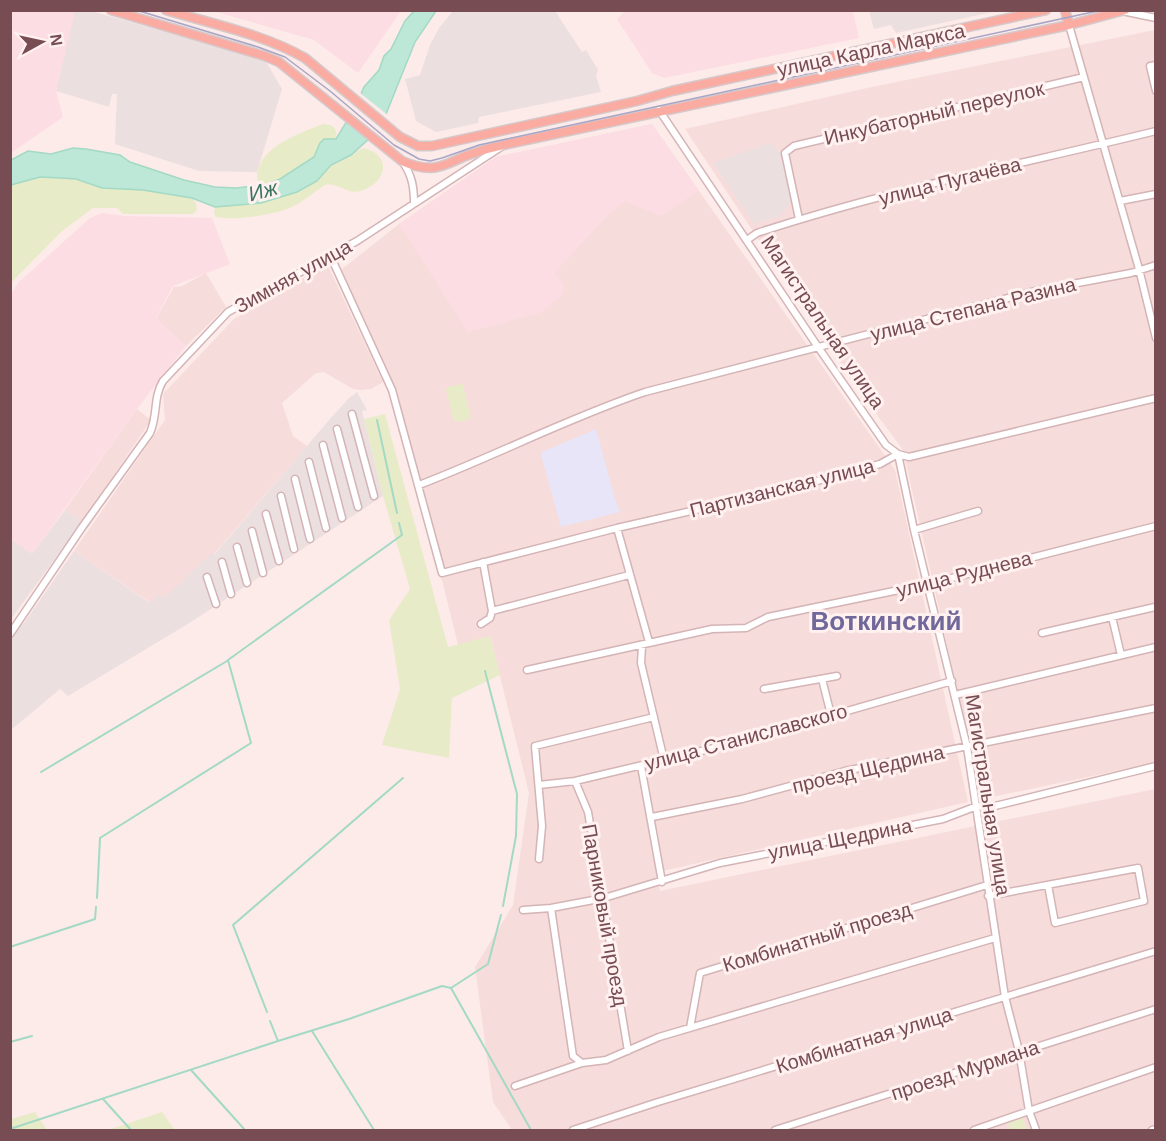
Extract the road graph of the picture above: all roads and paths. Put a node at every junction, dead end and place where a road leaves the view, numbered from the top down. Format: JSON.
{"nodes":[{"id":1,"x":111,"y":10,"type":"edge"},
{"id":2,"x":166,"y":10,"type":"edge"},
{"id":3,"x":1046,"y":10,"type":"edge"},
{"id":4,"x":1065,"y":10,"type":"edge"},
{"id":5,"x":1123,"y":11,"type":"edge"},
{"id":6,"x":1155,"y":18,"type":"edge"},
{"id":7,"x":1069,"y":25,"type":"junction"},
{"id":8,"x":1155,"y":65,"type":"edge"},
{"id":9,"x":1084,"y":77,"type":"junction"},
{"id":10,"x":1155,"y":91,"type":"edge"},
{"id":11,"x":651,"y":98,"type":"junction"},
{"id":12,"x":659,"y":110,"type":"junction"},
{"id":13,"x":1155,"y":132,"type":"edge"},
{"id":14,"x":507,"y":144,"type":"junction"},
{"id":15,"x":1103,"y":144,"type":"junction"},
{"id":16,"x":402,"y":161,"type":"junction"},
{"id":17,"x":1155,"y":194,"type":"edge"},
{"id":18,"x":1120,"y":201,"type":"junction"},
{"id":19,"x":414,"y":203,"type":"junction"},
{"id":20,"x":799,"y":219,"type":"junction"},
{"id":21,"x":747,"y":240,"type":"junction"},
{"id":22,"x":330,"y":255,"type":"junction"},
{"id":23,"x":1155,"y":265,"type":"edge"},
{"id":24,"x":1140,"y":269,"type":"junction"},
{"id":25,"x":1155,"y":338,"type":"edge"},
{"id":26,"x":818,"y":347,"type":"junction"},
{"id":27,"x":1155,"y":398,"type":"edge"},
{"id":28,"x":352,"y":414,"type":"dead end"},
{"id":29,"x":337,"y":429,"type":"dead end"},
{"id":30,"x":323,"y":445,"type":"dead end"},
{"id":31,"x":898,"y":454,"type":"junction"},
{"id":32,"x":309,"y":462,"type":"dead end"},
{"id":33,"x":295,"y":479,"type":"dead end"},
{"id":34,"x":419,"y":485,"type":"junction"},
{"id":35,"x":281,"y":496,"type":"dead end"},
{"id":36,"x":374,"y":496,"type":"dead end"},
{"id":37,"x":358,"y":507,"type":"dead end"},
{"id":38,"x":978,"y":511,"type":"dead end"},
{"id":39,"x":266,"y":514,"type":"dead end"},
{"id":40,"x":342,"y":518,"type":"dead end"},
{"id":41,"x":1155,"y":526,"type":"edge"},
{"id":42,"x":326,"y":528,"type":"dead end"},
{"id":43,"x":616,"y":528,"type":"junction"},
{"id":44,"x":914,"y":530,"type":"junction"},
{"id":45,"x":252,"y":531,"type":"dead end"},
{"id":46,"x":310,"y":539,"type":"dead end"},
{"id":47,"x":237,"y":547,"type":"dead end"},
{"id":48,"x":294,"y":549,"type":"dead end"},
{"id":49,"x":279,"y":561,"type":"dead end"},
{"id":50,"x":222,"y":562,"type":"dead end"},
{"id":51,"x":483,"y":562,"type":"junction"},
{"id":52,"x":263,"y":573,"type":"dead end"},
{"id":53,"x":629,"y":575,"type":"junction"},
{"id":54,"x":207,"y":577,"type":"dead end"},
{"id":55,"x":247,"y":583,"type":"dead end"},
{"id":56,"x":928,"y":584,"type":"junction"},
{"id":57,"x":231,"y":594,"type":"dead end"},
{"id":58,"x":216,"y":604,"type":"dead end"},
{"id":59,"x":1155,"y":607,"type":"edge"},
{"id":60,"x":492,"y":611,"type":"junction"},
{"id":61,"x":1112,"y":617,"type":"junction"},
{"id":62,"x":481,"y":624,"type":"dead end"},
{"id":63,"x":1042,"y":633,"type":"dead end"},
{"id":64,"x":10,"y":634,"type":"edge"},
{"id":65,"x":645,"y":644,"type":"junction"},
{"id":66,"x":1155,"y":647,"type":"edge"},
{"id":67,"x":1120,"y":656,"type":"junction"},
{"id":68,"x":527,"y":670,"type":"dead end"},
{"id":69,"x":837,"y":676,"type":"dead end"},
{"id":70,"x":822,"y":678,"type":"junction"},
{"id":71,"x":952,"y":681,"type":"junction"},
{"id":72,"x":764,"y":689,"type":"dead end"},
{"id":73,"x":955,"y":695,"type":"junction"},
{"id":74,"x":1155,"y":708,"type":"edge"},
{"id":75,"x":831,"y":715,"type":"junction"},
{"id":76,"x":654,"y":717,"type":"junction"},
{"id":77,"x":967,"y":747,"type":"junction"},
{"id":78,"x":664,"y":760,"type":"junction"},
{"id":79,"x":640,"y":766,"type":"junction"},
{"id":80,"x":1155,"y":766,"type":"edge"},
{"id":81,"x":575,"y":781,"type":"junction"},
{"id":82,"x":539,"y":785,"type":"junction"},
{"id":83,"x":977,"y":806,"type":"junction"},
{"id":84,"x":652,"y":817,"type":"junction"},
{"id":85,"x":538,"y":859,"type":"dead end"},
{"id":86,"x":662,"y":882,"type":"junction"},
{"id":87,"x":987,"y":885,"type":"junction"},
{"id":88,"x":1048,"y":885,"type":"junction"},
{"id":89,"x":988,"y":896,"type":"junction"},
{"id":90,"x":604,"y":898,"type":"junction"},
{"id":91,"x":551,"y":908,"type":"junction"},
{"id":92,"x":524,"y":910,"type":"dead end"},
{"id":93,"x":995,"y":938,"type":"junction"},
{"id":94,"x":1155,"y":951,"type":"edge"},
{"id":95,"x":1005,"y":997,"type":"junction"},
{"id":96,"x":1155,"y":1009,"type":"edge"},
{"id":97,"x":690,"y":1028,"type":"junction"},
{"id":98,"x":628,"y":1051,"type":"junction"},
{"id":99,"x":1019,"y":1052,"type":"junction"},
{"id":100,"x":582,"y":1063,"type":"junction"},
{"id":101,"x":1155,"y":1067,"type":"edge"},
{"id":102,"x":515,"y":1086,"type":"dead end"},
{"id":103,"x":1029,"y":1111,"type":"junction"},
{"id":104,"x":573,"y":1131,"type":"edge"},
{"id":105,"x":776,"y":1131,"type":"edge"},
{"id":106,"x":974,"y":1131,"type":"edge"},
{"id":107,"x":1036,"y":1131,"type":"edge"}],
"edges":[{"from":1,"to":16,"type":"main road"},
{"from":2,"to":11,"type":"main road"},
{"from":3,"to":11,"type":"main road","name":"улица Карла Маркса"},
{"from":4,"to":7,"type":"main road"},
{"from":5,"to":6,"type":"street"},
{"from":5,"to":7,"type":"main road","name":"улица Карла Маркса"},
{"from":7,"to":9,"type":"street"},
{"from":7,"to":12,"type":"main road","name":"улица Карла Маркса"},
{"from":8,"to":10,"type":"street"},
{"from":9,"to":15,"type":"street"},
{"from":9,"to":20,"type":"street","name":"Инкубаторный переулок"},
{"from":11,"to":12,"type":"main road","name":"Магистральная улица"},
{"from":12,"to":14,"type":"main road"},
{"from":12,"to":21,"type":"street","name":"Магистральная улица"},
{"from":13,"to":15,"type":"street","name":"улица Пугачёва"},
{"from":14,"to":16,"type":"main road"},
{"from":14,"to":19,"type":"street","name":"Зимняя улица"},
{"from":15,"to":18,"type":"street"},
{"from":15,"to":20,"type":"street","name":"улица Пугачёва"},
{"from":16,"to":19,"type":"street"},
{"from":17,"to":18,"type":"street"},
{"from":18,"to":24,"type":"street"},
{"from":19,"to":22,"type":"street","name":"Зимняя улица"},
{"from":20,"to":21,"type":"street","name":"улица Пугачёва"},
{"from":21,"to":26,"type":"street","name":"Магистральная улица"},
{"from":22,"to":34,"type":"street"},
{"from":22,"to":64,"type":"street","name":"Зимняя улица"},
{"from":23,"to":24,"type":"street","name":"улица Степана Разина"},
{"from":24,"to":25,"type":"street"},
{"from":24,"to":26,"type":"street","name":"улица Степана Разина"},
{"from":26,"to":31,"type":"street","name":"Магистральная улица"},
{"from":26,"to":34,"type":"street","name":"улица Степана Разина"},
{"from":27,"to":31,"type":"street","name":"Партизанская улица"},
{"from":28,"to":36,"type":"street"},
{"from":29,"to":37,"type":"street"},
{"from":30,"to":40,"type":"street"},
{"from":31,"to":43,"type":"street","name":"Партизанская улица"},
{"from":31,"to":44,"type":"street","name":"Магистральная улица"},
{"from":32,"to":42,"type":"street"},
{"from":33,"to":46,"type":"street"},
{"from":34,"to":51,"type":"street","name":"Партизанская улица"},
{"from":35,"to":48,"type":"street"},
{"from":38,"to":44,"type":"street"},
{"from":39,"to":49,"type":"street"},
{"from":41,"to":56,"type":"street","name":"улица Руднева"},
{"from":43,"to":51,"type":"street","name":"Партизанская улица"},
{"from":43,"to":53,"type":"street"},
{"from":44,"to":56,"type":"street","name":"Магистральная улица"},
{"from":45,"to":52,"type":"street"},
{"from":47,"to":55,"type":"street"},
{"from":50,"to":57,"type":"street"},
{"from":51,"to":60,"type":"street"},
{"from":53,"to":60,"type":"street"},
{"from":53,"to":65,"type":"street"},
{"from":54,"to":58,"type":"street"},
{"from":56,"to":65,"type":"street","name":"улица Руднева"},
{"from":56,"to":71,"type":"street","name":"Магистральная улица"},
{"from":59,"to":61,"type":"street"},
{"from":60,"to":62,"type":"street"},
{"from":61,"to":63,"type":"street"},
{"from":61,"to":67,"type":"street"},
{"from":65,"to":68,"type":"street","name":"улица Руднева"},
{"from":65,"to":76,"type":"street"},
{"from":66,"to":67,"type":"street"},
{"from":67,"to":73,"type":"street"},
{"from":69,"to":70,"type":"street"},
{"from":70,"to":72,"type":"street"},
{"from":70,"to":75,"type":"street"},
{"from":71,"to":73,"type":"street","name":"Магистральная улица"},
{"from":71,"to":75,"type":"street","name":"улица Станиславского"},
{"from":73,"to":77,"type":"street","name":"Магистральная улица"},
{"from":74,"to":77,"type":"street","name":"проезд Щедрина"},
{"from":75,"to":78,"type":"street","name":"улица Станиславского"},
{"from":76,"to":78,"type":"street"},
{"from":76,"to":82,"type":"street"},
{"from":77,"to":83,"type":"street","name":"Магистральная улица"},
{"from":77,"to":84,"type":"street","name":"проезд Щедрина"},
{"from":78,"to":79,"type":"street","name":"улица Станиславского"},
{"from":79,"to":81,"type":"street","name":"улица Станиславского"},
{"from":79,"to":84,"type":"street"},
{"from":80,"to":83,"type":"street","name":"улица Щедрина"},
{"from":81,"to":82,"type":"street","name":"улица Станиславского"},
{"from":81,"to":90,"type":"street","name":"Парниковый проезд"},
{"from":82,"to":85,"type":"street"},
{"from":83,"to":86,"type":"street","name":"улица Щедрина"},
{"from":83,"to":87,"type":"street","name":"Магистральная улица"},
{"from":84,"to":86,"type":"street"},
{"from":86,"to":90,"type":"street","name":"улица Щедрина"},
{"from":87,"to":89,"type":"street","name":"Магистральная улица"},
{"from":87,"to":97,"type":"street","name":"Комбинатный проезд"},
{"from":88,"to":88,"type":"street"},
{"from":88,"to":89,"type":"street"},
{"from":89,"to":93,"type":"street","name":"Магистральная улица"},
{"from":90,"to":91,"type":"street","name":"улица Щедрина"},
{"from":90,"to":98,"type":"street","name":"Парниковый проезд"},
{"from":91,"to":92,"type":"street","name":"улица Щедрина"},
{"from":91,"to":100,"type":"street"},
{"from":93,"to":95,"type":"street","name":"Магистральная улица"},
{"from":93,"to":97,"type":"street"},
{"from":94,"to":95,"type":"street","name":"Комбинатная улица"},
{"from":95,"to":99,"type":"street","name":"Магистральная улица"},
{"from":95,"to":104,"type":"street","name":"Комбинатная улица"},
{"from":96,"to":99,"type":"street","name":"проезд Мурмана"},
{"from":97,"to":98,"type":"street"},
{"from":98,"to":100,"type":"street"},
{"from":99,"to":103,"type":"street","name":"Магистральная улица"},
{"from":99,"to":105,"type":"street","name":"проезд Мурмана"},
{"from":100,"to":102,"type":"street"},
{"from":101,"to":103,"type":"street"},
{"from":103,"to":106,"type":"street"},
{"from":103,"to":107,"type":"street","name":"Магистральная улица"}]}
